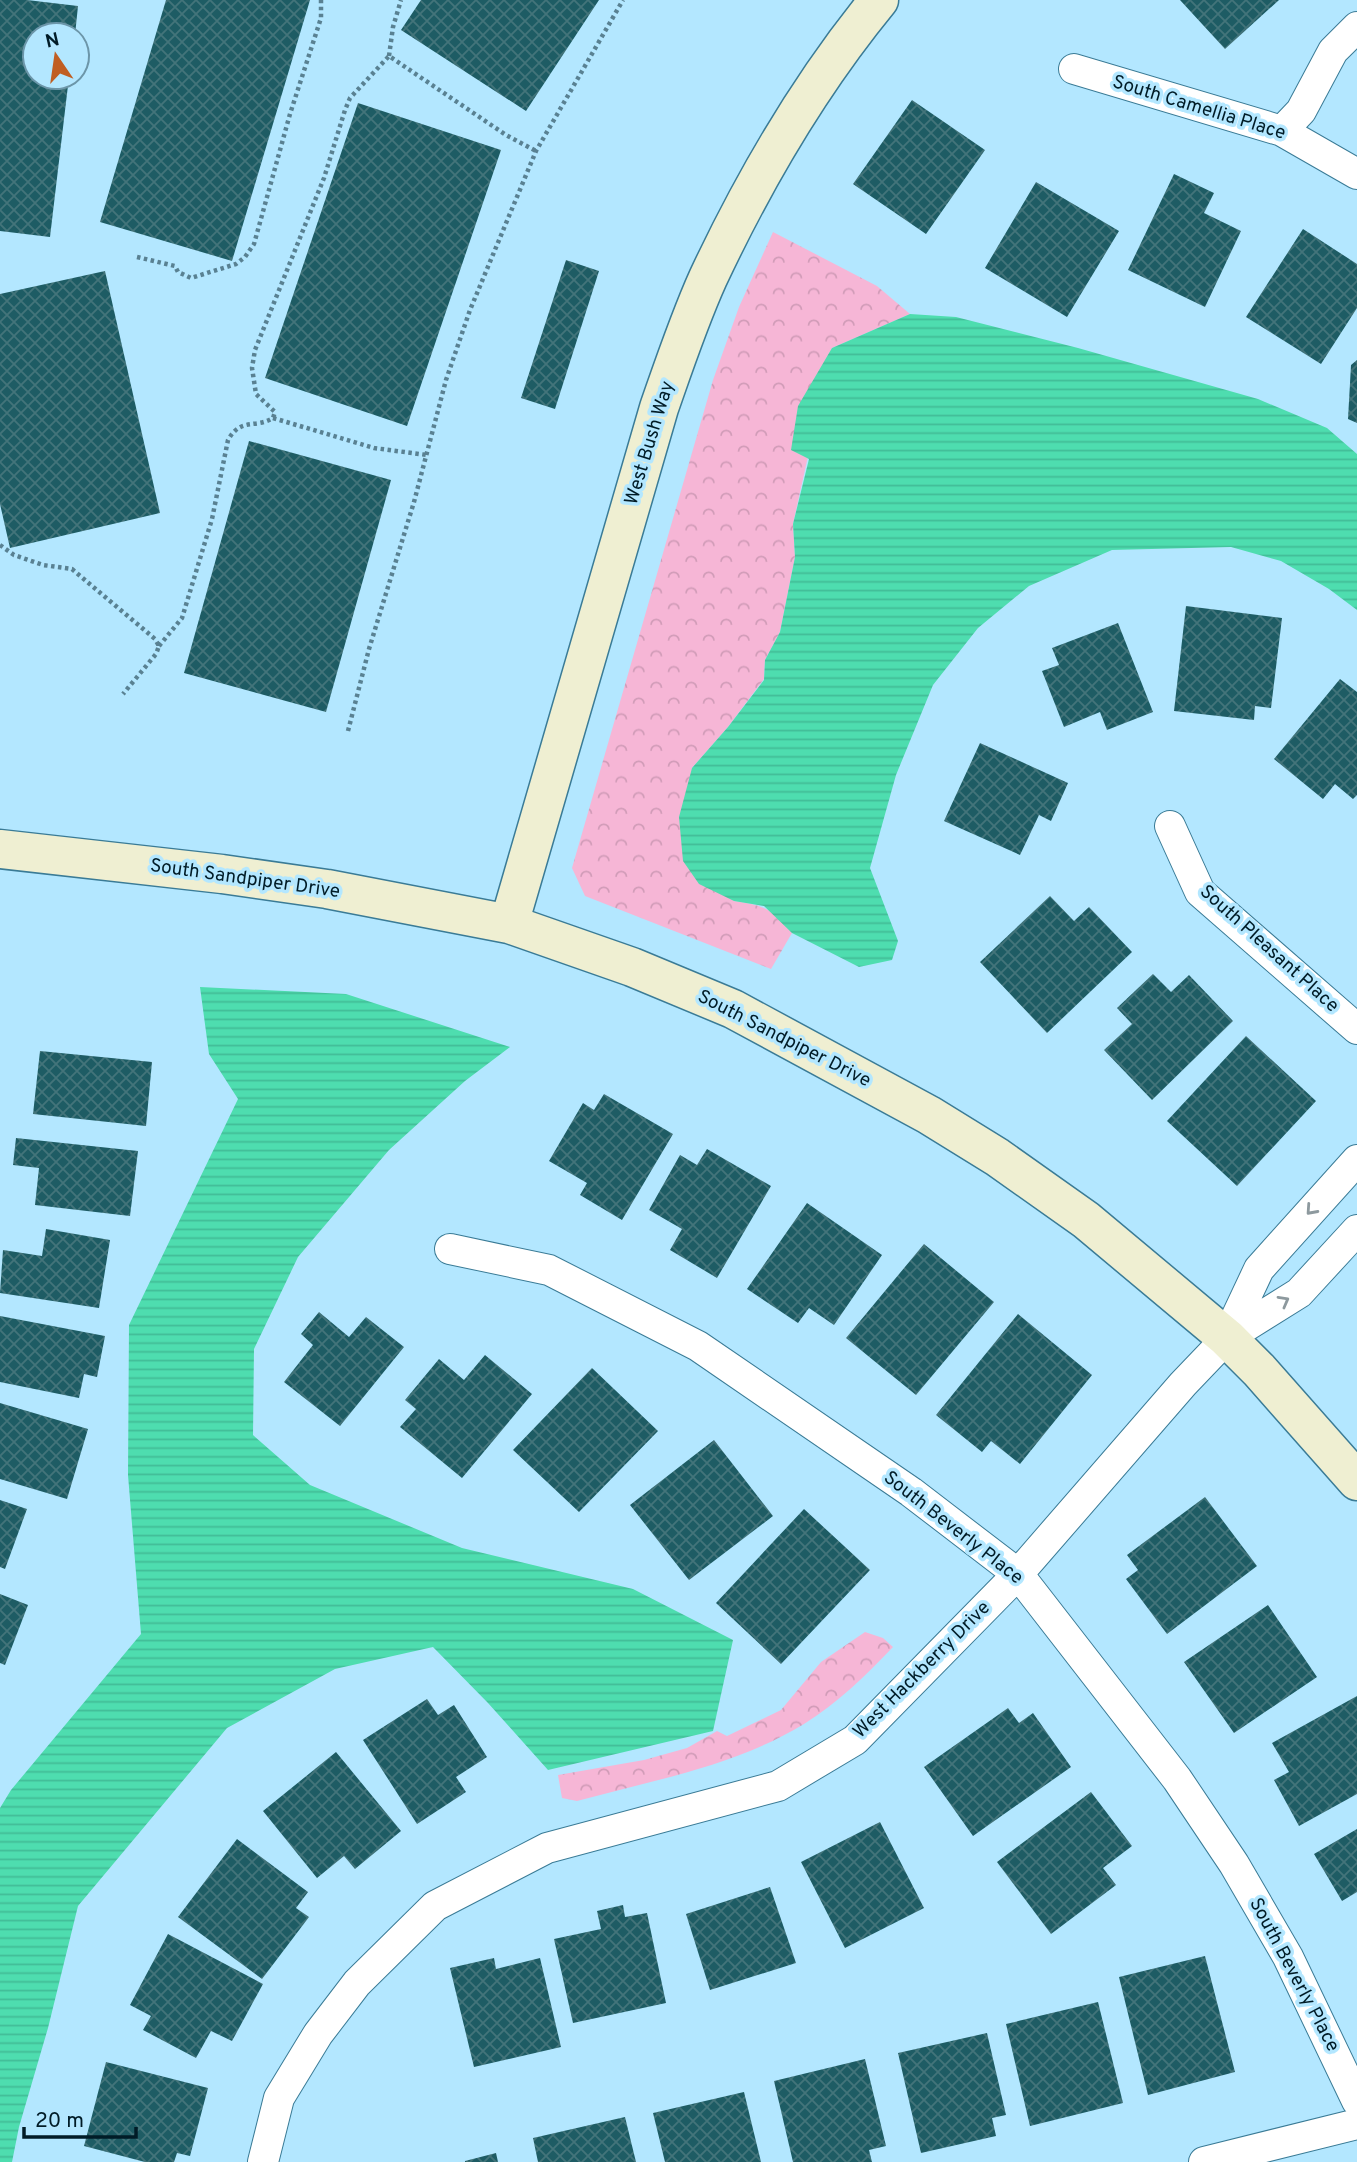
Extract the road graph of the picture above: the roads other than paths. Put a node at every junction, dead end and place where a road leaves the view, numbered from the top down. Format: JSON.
{"nodes":[{"id":1,"x":879,"y":0,"type":"edge"},
{"id":2,"x":1357,"y":27,"type":"edge"},
{"id":3,"x":1074,"y":69,"type":"dead end"},
{"id":4,"x":1282,"y":131,"type":"junction"},
{"id":5,"x":1357,"y":174,"type":"edge"},
{"id":6,"x":1170,"y":826,"type":"dead end"},
{"id":7,"x":0,"y":849,"type":"edge"},
{"id":8,"x":509,"y":924,"type":"junction"},
{"id":9,"x":1357,"y":1029,"type":"edge"},
{"id":10,"x":1357,"y":1160,"type":"edge"},
{"id":11,"x":1357,"y":1230,"type":"edge"},
{"id":12,"x":450,"y":1249,"type":"dead end"},
{"id":13,"x":1227,"y":1338,"type":"junction"},
{"id":14,"x":1357,"y":1481,"type":"edge"},
{"id":15,"x":1018,"y":1574,"type":"junction"},
{"id":16,"x":1357,"y":2101,"type":"edge"},
{"id":17,"x":1357,"y":2124,"type":"edge"},
{"id":18,"x":263,"y":2162,"type":"edge"},
{"id":19,"x":1205,"y":2162,"type":"edge"}],
"edges":[{"from":1,"to":8,"type":"street","name":"West Bush Way"},
{"from":2,"to":4,"type":"street"},
{"from":3,"to":4,"type":"street","name":"South Camellia Place"},
{"from":4,"to":5,"type":"street","name":"South Camellia Place"},
{"from":6,"to":9,"type":"street","name":"South Pleasant Place"},
{"from":7,"to":8,"type":"street","name":"South Sandpiper Drive"},
{"from":8,"to":13,"type":"street","name":"South Sandpiper Drive"},
{"from":10,"to":13,"type":"street","name":"West Hackberry Drive","one_way":true},
{"from":13,"to":11,"type":"street","name":"West Hackberry Drive","one_way":true},
{"from":12,"to":15,"type":"street","name":"South Beverly Place"},
{"from":13,"to":14,"type":"street","name":"South Sandpiper Drive"},
{"from":13,"to":15,"type":"street","name":"West Hackberry Drive"},
{"from":15,"to":16,"type":"street","name":"South Beverly Place"},
{"from":15,"to":18,"type":"street","name":"West Hackberry Drive"},
{"from":17,"to":19,"type":"street"}]}
